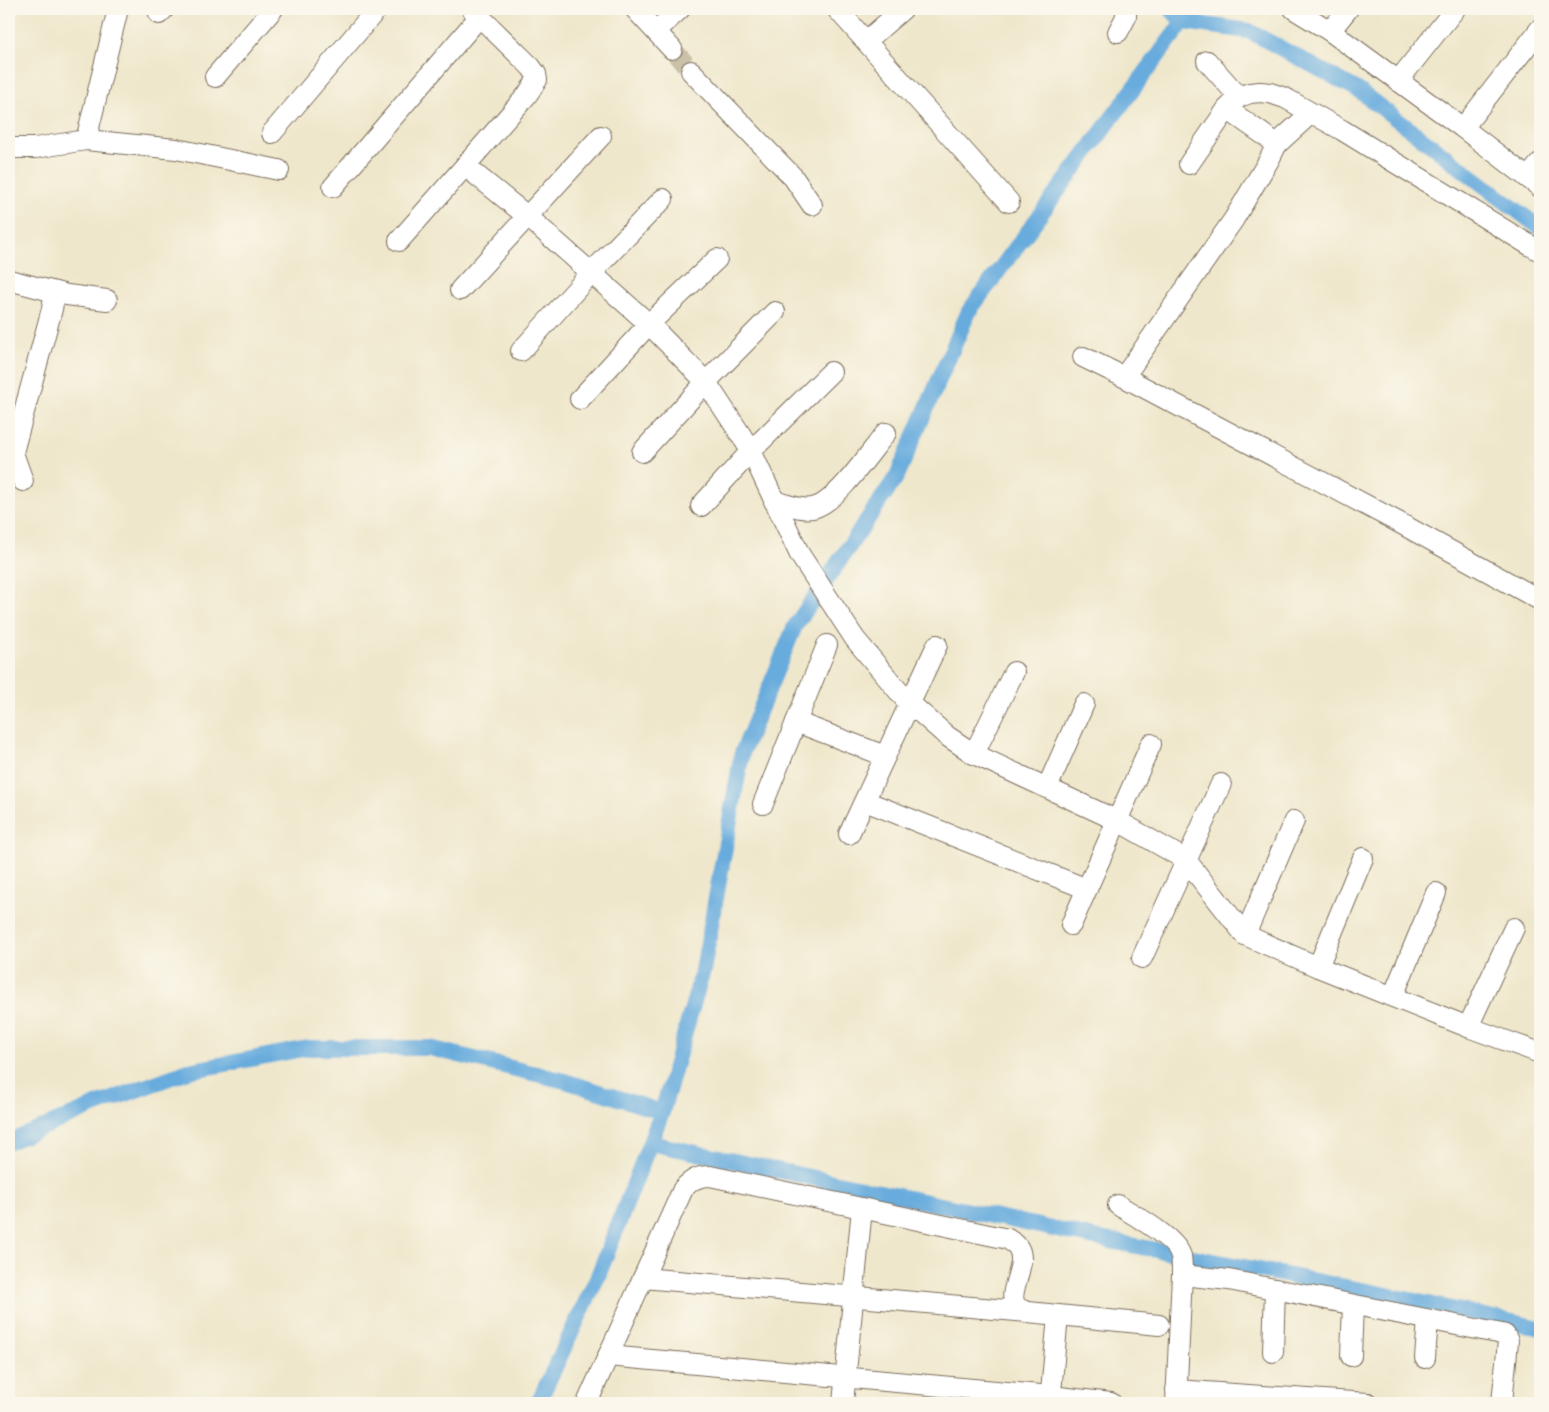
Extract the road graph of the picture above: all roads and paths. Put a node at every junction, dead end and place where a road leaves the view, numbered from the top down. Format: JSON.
{"nodes":[{"id":1,"x":118,"y":9,"type":"edge"},
{"id":2,"x":273,"y":9,"type":"edge"},
{"id":3,"x":378,"y":9,"type":"edge"},
{"id":4,"x":635,"y":9,"type":"edge"},
{"id":5,"x":680,"y":9,"type":"edge"},
{"id":6,"x":836,"y":9,"type":"edge"},
{"id":7,"x":903,"y":9,"type":"edge"},
{"id":8,"x":1126,"y":9,"type":"edge"},
{"id":9,"x":1294,"y":9,"type":"edge"},
{"id":10,"x":1348,"y":9,"type":"edge"},
{"id":11,"x":1455,"y":9,"type":"edge"},
{"id":12,"x":476,"y":12,"type":"edge"},
{"id":13,"x":1540,"y":29,"type":"edge"},
{"id":14,"x":656,"y":31,"type":"junction"},
{"id":15,"x":1330,"y":31,"type":"junction"},
{"id":16,"x":1118,"y":32,"type":"dead end"},
{"id":17,"x":866,"y":41,"type":"junction"},
{"id":18,"x":672,"y":49,"type":"tunnel mouth"},
{"id":19,"x":1206,"y":62,"type":"dead end"},
{"id":20,"x":691,"y":71,"type":"tunnel mouth"},
{"id":21,"x":214,"y":77,"type":"dead end"},
{"id":22,"x":1398,"y":81,"type":"junction"},
{"id":23,"x":1233,"y":103,"type":"junction"},
{"id":24,"x":1311,"y":113,"type":"junction"},
{"id":25,"x":1463,"y":128,"type":"junction"},
{"id":26,"x":272,"y":133,"type":"dead end"},
{"id":27,"x":600,"y":136,"type":"dead end"},
{"id":28,"x":86,"y":140,"type":"junction"},
{"id":29,"x":1277,"y":144,"type":"junction"},
{"id":30,"x":9,"y":148,"type":"edge"},
{"id":31,"x":1189,"y":164,"type":"dead end"},
{"id":32,"x":466,"y":166,"type":"junction"},
{"id":33,"x":279,"y":170,"type":"dead end"},
{"id":34,"x":1536,"y":176,"type":"edge"},
{"id":35,"x":333,"y":187,"type":"dead end"},
{"id":36,"x":663,"y":199,"type":"dead end"},
{"id":37,"x":1009,"y":202,"type":"dead end"},
{"id":38,"x":812,"y":205,"type":"dead end"},
{"id":39,"x":527,"y":216,"type":"junction"},
{"id":40,"x":399,"y":241,"type":"dead end"},
{"id":41,"x":1540,"y":251,"type":"edge"},
{"id":42,"x":717,"y":258,"type":"dead end"},
{"id":43,"x":591,"y":273,"type":"junction"},
{"id":44,"x":9,"y":280,"type":"edge"},
{"id":45,"x":460,"y":290,"type":"dead end"},
{"id":46,"x":55,"y":292,"type":"junction"},
{"id":47,"x":107,"y":300,"type":"dead end"},
{"id":48,"x":775,"y":312,"type":"dead end"},
{"id":49,"x":649,"y":324,"type":"junction"},
{"id":50,"x":521,"y":351,"type":"dead end"},
{"id":51,"x":1083,"y":357,"type":"dead end"},
{"id":52,"x":831,"y":372,"type":"dead end"},
{"id":53,"x":1124,"y":377,"type":"junction"},
{"id":54,"x":706,"y":382,"type":"junction"},
{"id":55,"x":580,"y":400,"type":"dead end"},
{"id":56,"x":886,"y":433,"type":"dead end"},
{"id":57,"x":11,"y":447,"type":"edge"},
{"id":58,"x":642,"y":452,"type":"dead end"},
{"id":59,"x":751,"y":452,"type":"junction"},
{"id":60,"x":23,"y":481,"type":"dead end"},
{"id":61,"x":774,"y":502,"type":"junction"},
{"id":62,"x":701,"y":506,"type":"dead end"},
{"id":63,"x":1540,"y":600,"type":"edge"},
{"id":64,"x":827,"y":645,"type":"dead end"},
{"id":65,"x":937,"y":645,"type":"dead end"},
{"id":66,"x":1014,"y":672,"type":"dead end"},
{"id":67,"x":910,"y":703,"type":"junction"},
{"id":68,"x":1084,"y":704,"type":"dead end"},
{"id":69,"x":796,"y":722,"type":"junction"},
{"id":70,"x":1151,"y":744,"type":"dead end"},
{"id":71,"x":974,"y":754,"type":"junction"},
{"id":72,"x":885,"y":756,"type":"junction"},
{"id":73,"x":1221,"y":784,"type":"dead end"},
{"id":74,"x":1047,"y":788,"type":"junction"},
{"id":75,"x":865,"y":801,"type":"junction"},
{"id":76,"x":763,"y":804,"type":"dead end"},
{"id":77,"x":1118,"y":821,"type":"junction"},
{"id":78,"x":1294,"y":821,"type":"dead end"},
{"id":79,"x":849,"y":834,"type":"dead end"},
{"id":80,"x":1363,"y":858,"type":"dead end"},
{"id":81,"x":1186,"y":860,"type":"junction"},
{"id":82,"x":1087,"y":889,"type":"junction"},
{"id":83,"x":1436,"y":893,"type":"dead end"},
{"id":84,"x":1071,"y":925,"type":"dead end"},
{"id":85,"x":1514,"y":928,"type":"dead end"},
{"id":86,"x":1245,"y":935,"type":"junction"},
{"id":87,"x":1142,"y":958,"type":"dead end"},
{"id":88,"x":1318,"y":967,"type":"junction"},
{"id":89,"x":1393,"y":996,"type":"junction"},
{"id":90,"x":1468,"y":1027,"type":"junction"},
{"id":91,"x":1540,"y":1053,"type":"edge"},
{"id":92,"x":1118,"y":1205,"type":"dead end"},
{"id":93,"x":862,"y":1208,"type":"junction"},
{"id":94,"x":1182,"y":1275,"type":"junction"},
{"id":95,"x":643,"y":1278,"type":"junction"},
{"id":96,"x":1275,"y":1289,"type":"junction"},
{"id":97,"x":854,"y":1297,"type":"junction"},
{"id":98,"x":1353,"y":1305,"type":"junction"},
{"id":99,"x":1028,"y":1312,"type":"junction"},
{"id":100,"x":1058,"y":1316,"type":"junction"},
{"id":101,"x":1428,"y":1320,"type":"junction"},
{"id":102,"x":1159,"y":1325,"type":"dead end"},
{"id":103,"x":1273,"y":1352,"type":"dead end"},
{"id":104,"x":608,"y":1356,"type":"junction"},
{"id":105,"x":1351,"y":1356,"type":"dead end"},
{"id":106,"x":1425,"y":1358,"type":"dead end"},
{"id":107,"x":845,"y":1378,"type":"junction"},
{"id":108,"x":1176,"y":1396,"type":"edge"},
{"id":109,"x":1051,"y":1400,"type":"edge"},
{"id":110,"x":587,"y":1403,"type":"edge"},
{"id":111,"x":843,"y":1403,"type":"edge"},
{"id":112,"x":1111,"y":1403,"type":"edge"},
{"id":113,"x":1368,"y":1403,"type":"edge"},
{"id":114,"x":1502,"y":1403,"type":"edge"}],
"edges":[{"from":1,"to":28,"type":"street"},
{"from":2,"to":21,"type":"street"},
{"from":3,"to":26,"type":"street"},
{"from":4,"to":14,"type":"street"},
{"from":5,"to":14,"type":"street"},
{"from":6,"to":17,"type":"street"},
{"from":7,"to":17,"type":"street"},
{"from":8,"to":16,"type":"street"},
{"from":9,"to":15,"type":"street"},
{"from":10,"to":15,"type":"street"},
{"from":11,"to":22,"type":"street"},
{"from":12,"to":32,"type":"street"},
{"from":12,"to":35,"type":"street"},
{"from":13,"to":25,"type":"street"},
{"from":14,"to":18,"type":"street"},
{"from":15,"to":22,"type":"street"},
{"from":17,"to":37,"type":"street"},
{"from":19,"to":23,"type":"street"},
{"from":20,"to":38,"type":"street"},
{"from":22,"to":25,"type":"street"},
{"from":23,"to":24,"type":"street"},
{"from":23,"to":29,"type":"street"},
{"from":23,"to":31,"type":"street"},
{"from":24,"to":29,"type":"street"},
{"from":24,"to":41,"type":"street"},
{"from":25,"to":34,"type":"street"},
{"from":27,"to":39,"type":"street"},
{"from":28,"to":30,"type":"street"},
{"from":28,"to":33,"type":"street"},
{"from":29,"to":53,"type":"street"},
{"from":32,"to":39,"type":"street"},
{"from":32,"to":40,"type":"street"},
{"from":36,"to":43,"type":"street"},
{"from":39,"to":43,"type":"street"},
{"from":39,"to":45,"type":"street"},
{"from":42,"to":49,"type":"street"},
{"from":43,"to":49,"type":"street"},
{"from":43,"to":50,"type":"street"},
{"from":44,"to":46,"type":"street"},
{"from":46,"to":47,"type":"street"},
{"from":46,"to":57,"type":"street"},
{"from":48,"to":54,"type":"street"},
{"from":49,"to":54,"type":"street"},
{"from":49,"to":55,"type":"street"},
{"from":51,"to":53,"type":"street"},
{"from":52,"to":59,"type":"street"},
{"from":53,"to":63,"type":"street"},
{"from":54,"to":58,"type":"street"},
{"from":54,"to":59,"type":"street"},
{"from":56,"to":61,"type":"street"},
{"from":57,"to":60,"type":"street"},
{"from":59,"to":61,"type":"street"},
{"from":59,"to":62,"type":"street"},
{"from":61,"to":67,"type":"street"},
{"from":64,"to":69,"type":"street"},
{"from":65,"to":67,"type":"street"},
{"from":66,"to":71,"type":"street"},
{"from":67,"to":71,"type":"street"},
{"from":67,"to":72,"type":"street"},
{"from":68,"to":74,"type":"street"},
{"from":69,"to":72,"type":"street"},
{"from":69,"to":76,"type":"street"},
{"from":70,"to":77,"type":"street"},
{"from":71,"to":74,"type":"street"},
{"from":72,"to":75,"type":"street"},
{"from":73,"to":81,"type":"street"},
{"from":74,"to":77,"type":"street"},
{"from":75,"to":79,"type":"street"},
{"from":75,"to":82,"type":"street"},
{"from":77,"to":81,"type":"street"},
{"from":77,"to":82,"type":"street"},
{"from":78,"to":86,"type":"street"},
{"from":80,"to":88,"type":"street"},
{"from":81,"to":86,"type":"street"},
{"from":81,"to":87,"type":"street"},
{"from":82,"to":84,"type":"street"},
{"from":83,"to":89,"type":"street"},
{"from":85,"to":90,"type":"street"},
{"from":86,"to":88,"type":"street"},
{"from":88,"to":89,"type":"street"},
{"from":89,"to":90,"type":"street"},
{"from":90,"to":91,"type":"street"},
{"from":92,"to":94,"type":"street"},
{"from":93,"to":95,"type":"street"},
{"from":93,"to":97,"type":"street"},
{"from":93,"to":99,"type":"street"},
{"from":94,"to":96,"type":"street"},
{"from":94,"to":108,"type":"street"},
{"from":95,"to":97,"type":"street"},
{"from":95,"to":104,"type":"street"},
{"from":96,"to":98,"type":"street"},
{"from":96,"to":103,"type":"street"},
{"from":97,"to":99,"type":"street"},
{"from":97,"to":107,"type":"street"},
{"from":98,"to":101,"type":"street"},
{"from":98,"to":105,"type":"street"},
{"from":99,"to":100,"type":"street"},
{"from":100,"to":102,"type":"street"},
{"from":100,"to":109,"type":"street"},
{"from":101,"to":106,"type":"street"},
{"from":101,"to":114,"type":"street"},
{"from":104,"to":107,"type":"street"},
{"from":104,"to":110,"type":"street"},
{"from":107,"to":109,"type":"street"},
{"from":107,"to":111,"type":"street"},
{"from":108,"to":113,"type":"street"},
{"from":109,"to":112,"type":"street"}]}
